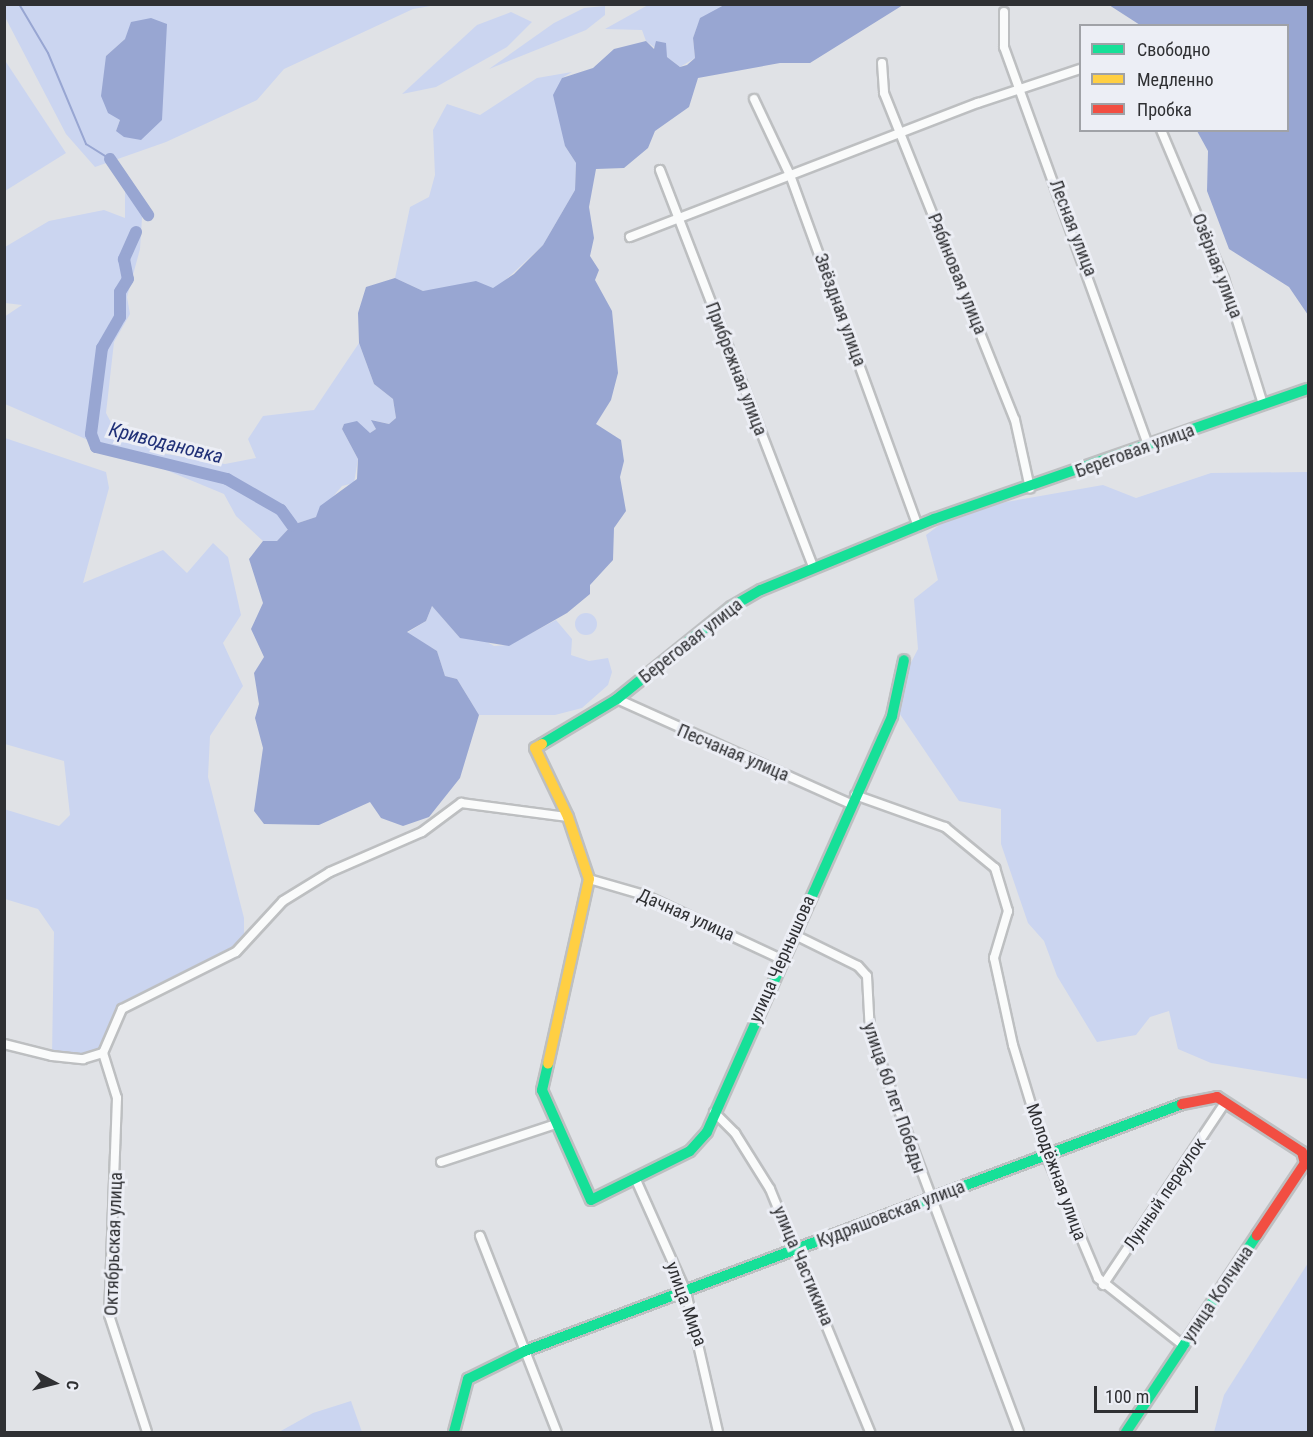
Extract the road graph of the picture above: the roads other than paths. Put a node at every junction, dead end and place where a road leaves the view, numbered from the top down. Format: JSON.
{"nodes":[{"id":1,"x":1004,"y":12,"type":"dead end"},
{"id":2,"x":882,"y":63,"type":"dead end"},
{"id":3,"x":1079,"y":69,"type":"edge"},
{"id":4,"x":1020,"y":90,"type":"junction"},
{"id":5,"x":754,"y":99,"type":"dead end"},
{"id":6,"x":1162,"y":132,"type":"edge"},
{"id":7,"x":902,"y":133,"type":"junction"},
{"id":8,"x":660,"y":170,"type":"dead end"},
{"id":9,"x":790,"y":175,"type":"junction"},
{"id":10,"x":680,"y":221,"type":"junction"},
{"id":11,"x":630,"y":237,"type":"dead end"},
{"id":12,"x":1307,"y":389,"type":"edge"},
{"id":13,"x":1263,"y":404,"type":"junction"},
{"id":14,"x":1148,"y":445,"type":"junction"},
{"id":15,"x":1030,"y":488,"type":"junction"},
{"id":16,"x":918,"y":526,"type":"junction"},
{"id":17,"x":813,"y":567,"type":"junction"},
{"id":18,"x":904,"y":660,"type":"dead end"},
{"id":19,"x":617,"y":699,"type":"junction"},
{"id":20,"x":853,"y":800,"type":"junction"},
{"id":21,"x":568,"y":817,"type":"junction"},
{"id":22,"x":589,"y":879,"type":"junction"},
{"id":23,"x":793,"y":934,"type":"junction"},
{"id":24,"x":994,"y":958,"type":"joint"},
{"id":25,"x":781,"y":959,"type":"junction"},
{"id":26,"x":4,"y":1044,"type":"edge"},
{"id":27,"x":103,"y":1053,"type":"junction"},
{"id":28,"x":1225,"y":1103,"type":"junction"},
{"id":29,"x":714,"y":1112,"type":"junction"},
{"id":30,"x":556,"y":1124,"type":"junction"},
{"id":31,"x":1305,"y":1155,"type":"joint"},
{"id":32,"x":1047,"y":1157,"type":"junction"},
{"id":33,"x":441,"y":1162,"type":"dead end"},
{"id":34,"x":636,"y":1180,"type":"junction"},
{"id":35,"x":930,"y":1198,"type":"junction"},
{"id":36,"x":480,"y":1236,"type":"dead end"},
{"id":37,"x":798,"y":1250,"type":"junction"},
{"id":38,"x":1103,"y":1285,"type":"junction"},
{"id":39,"x":686,"y":1292,"type":"junction"},
{"id":40,"x":1184,"y":1346,"type":"junction"},
{"id":41,"x":525,"y":1352,"type":"junction"},
{"id":42,"x":147,"y":1432,"type":"edge"},
{"id":43,"x":454,"y":1432,"type":"edge"},
{"id":44,"x":557,"y":1432,"type":"edge"},
{"id":45,"x":718,"y":1432,"type":"edge"},
{"id":46,"x":870,"y":1432,"type":"edge"},
{"id":47,"x":1019,"y":1432,"type":"edge"},
{"id":48,"x":1126,"y":1432,"type":"edge"}],
"edges":[{"from":1,"to":4,"type":"street","name":"Лесная улица"},
{"from":2,"to":7,"type":"street","name":"Рябиновая улица"},
{"from":3,"to":4,"type":"street"},
{"from":4,"to":7,"type":"street"},
{"from":4,"to":14,"type":"street","name":"Лесная улица"},
{"from":5,"to":9,"type":"street","name":"Звёздная улица"},
{"from":6,"to":13,"type":"street","name":"Озёрная улица"},
{"from":7,"to":9,"type":"street"},
{"from":7,"to":15,"type":"street","name":"Рябиновая улица"},
{"from":8,"to":10,"type":"street","name":"Прибрежная улица"},
{"from":9,"to":10,"type":"street"},
{"from":9,"to":16,"type":"street","name":"Звёздная улица"},
{"from":10,"to":11,"type":"street"},
{"from":10,"to":17,"type":"street","name":"Прибрежная улица"},
{"from":12,"to":13,"type":"street","name":"Береговая улица"},
{"from":13,"to":14,"type":"street","name":"Береговая улица"},
{"from":14,"to":15,"type":"street","name":"Береговая улица"},
{"from":15,"to":16,"type":"street","name":"Береговая улица"},
{"from":16,"to":17,"type":"street","name":"Береговая улица"},
{"from":17,"to":19,"type":"street","name":"Береговая улица"},
{"from":18,"to":20,"type":"street","name":"улица Чернышова"},
{"from":19,"to":20,"type":"street","name":"Песчаная улица"},
{"from":19,"to":21,"type":"street","name":"Береговая улица"},
{"from":20,"to":23,"type":"street","name":"улица Чернышова"},
{"from":20,"to":24,"type":"street","name":"Песчаная улица"},
{"from":21,"to":22,"type":"street","name":"Береговая улица"},
{"from":21,"to":27,"type":"street"},
{"from":22,"to":25,"type":"street","name":"Дачная улица"},
{"from":22,"to":30,"type":"street"},
{"from":23,"to":25,"type":"street","name":"улица Чернышова"},
{"from":23,"to":35,"type":"street","name":"улица 60 лет Победы"},
{"from":24,"to":32,"type":"street","name":"Молодёжная улица"},
{"from":25,"to":29,"type":"street","name":"улица Чернышова"},
{"from":26,"to":27,"type":"street"},
{"from":27,"to":42,"type":"street","name":"Октябрьская улица"},
{"from":28,"to":31,"type":"street","name":"Кудряшовская улица"},
{"from":28,"to":32,"type":"street","name":"Кудряшовская улица"},
{"from":28,"to":38,"type":"street","name":"Лунный переулок"},
{"from":29,"to":34,"type":"street","name":"улица Чернышова"},
{"from":29,"to":37,"type":"street","name":"улица Частикина"},
{"from":30,"to":33,"type":"street"},
{"from":30,"to":34,"type":"street","name":"улица Чернышова"},
{"from":31,"to":40,"type":"street","name":"улица Колчина"},
{"from":32,"to":35,"type":"street","name":"Кудряшовская улица"},
{"from":32,"to":38,"type":"street","name":"Молодёжная улица"},
{"from":34,"to":39,"type":"street","name":"улица Мира"},
{"from":35,"to":37,"type":"street","name":"Кудряшовская улица"},
{"from":35,"to":47,"type":"street","name":"улица 60 лет Победы"},
{"from":36,"to":41,"type":"street"},
{"from":37,"to":39,"type":"street","name":"Кудряшовская улица"},
{"from":37,"to":46,"type":"street","name":"улица Частикина"},
{"from":38,"to":40,"type":"street","name":"Молодёжная улица"},
{"from":39,"to":41,"type":"street","name":"Кудряшовская улица"},
{"from":39,"to":45,"type":"street","name":"улица Мира"},
{"from":40,"to":48,"type":"street","name":"улица Колчина"},
{"from":41,"to":43,"type":"street","name":"Кудряшовская улица"},
{"from":41,"to":44,"type":"street"}]}
